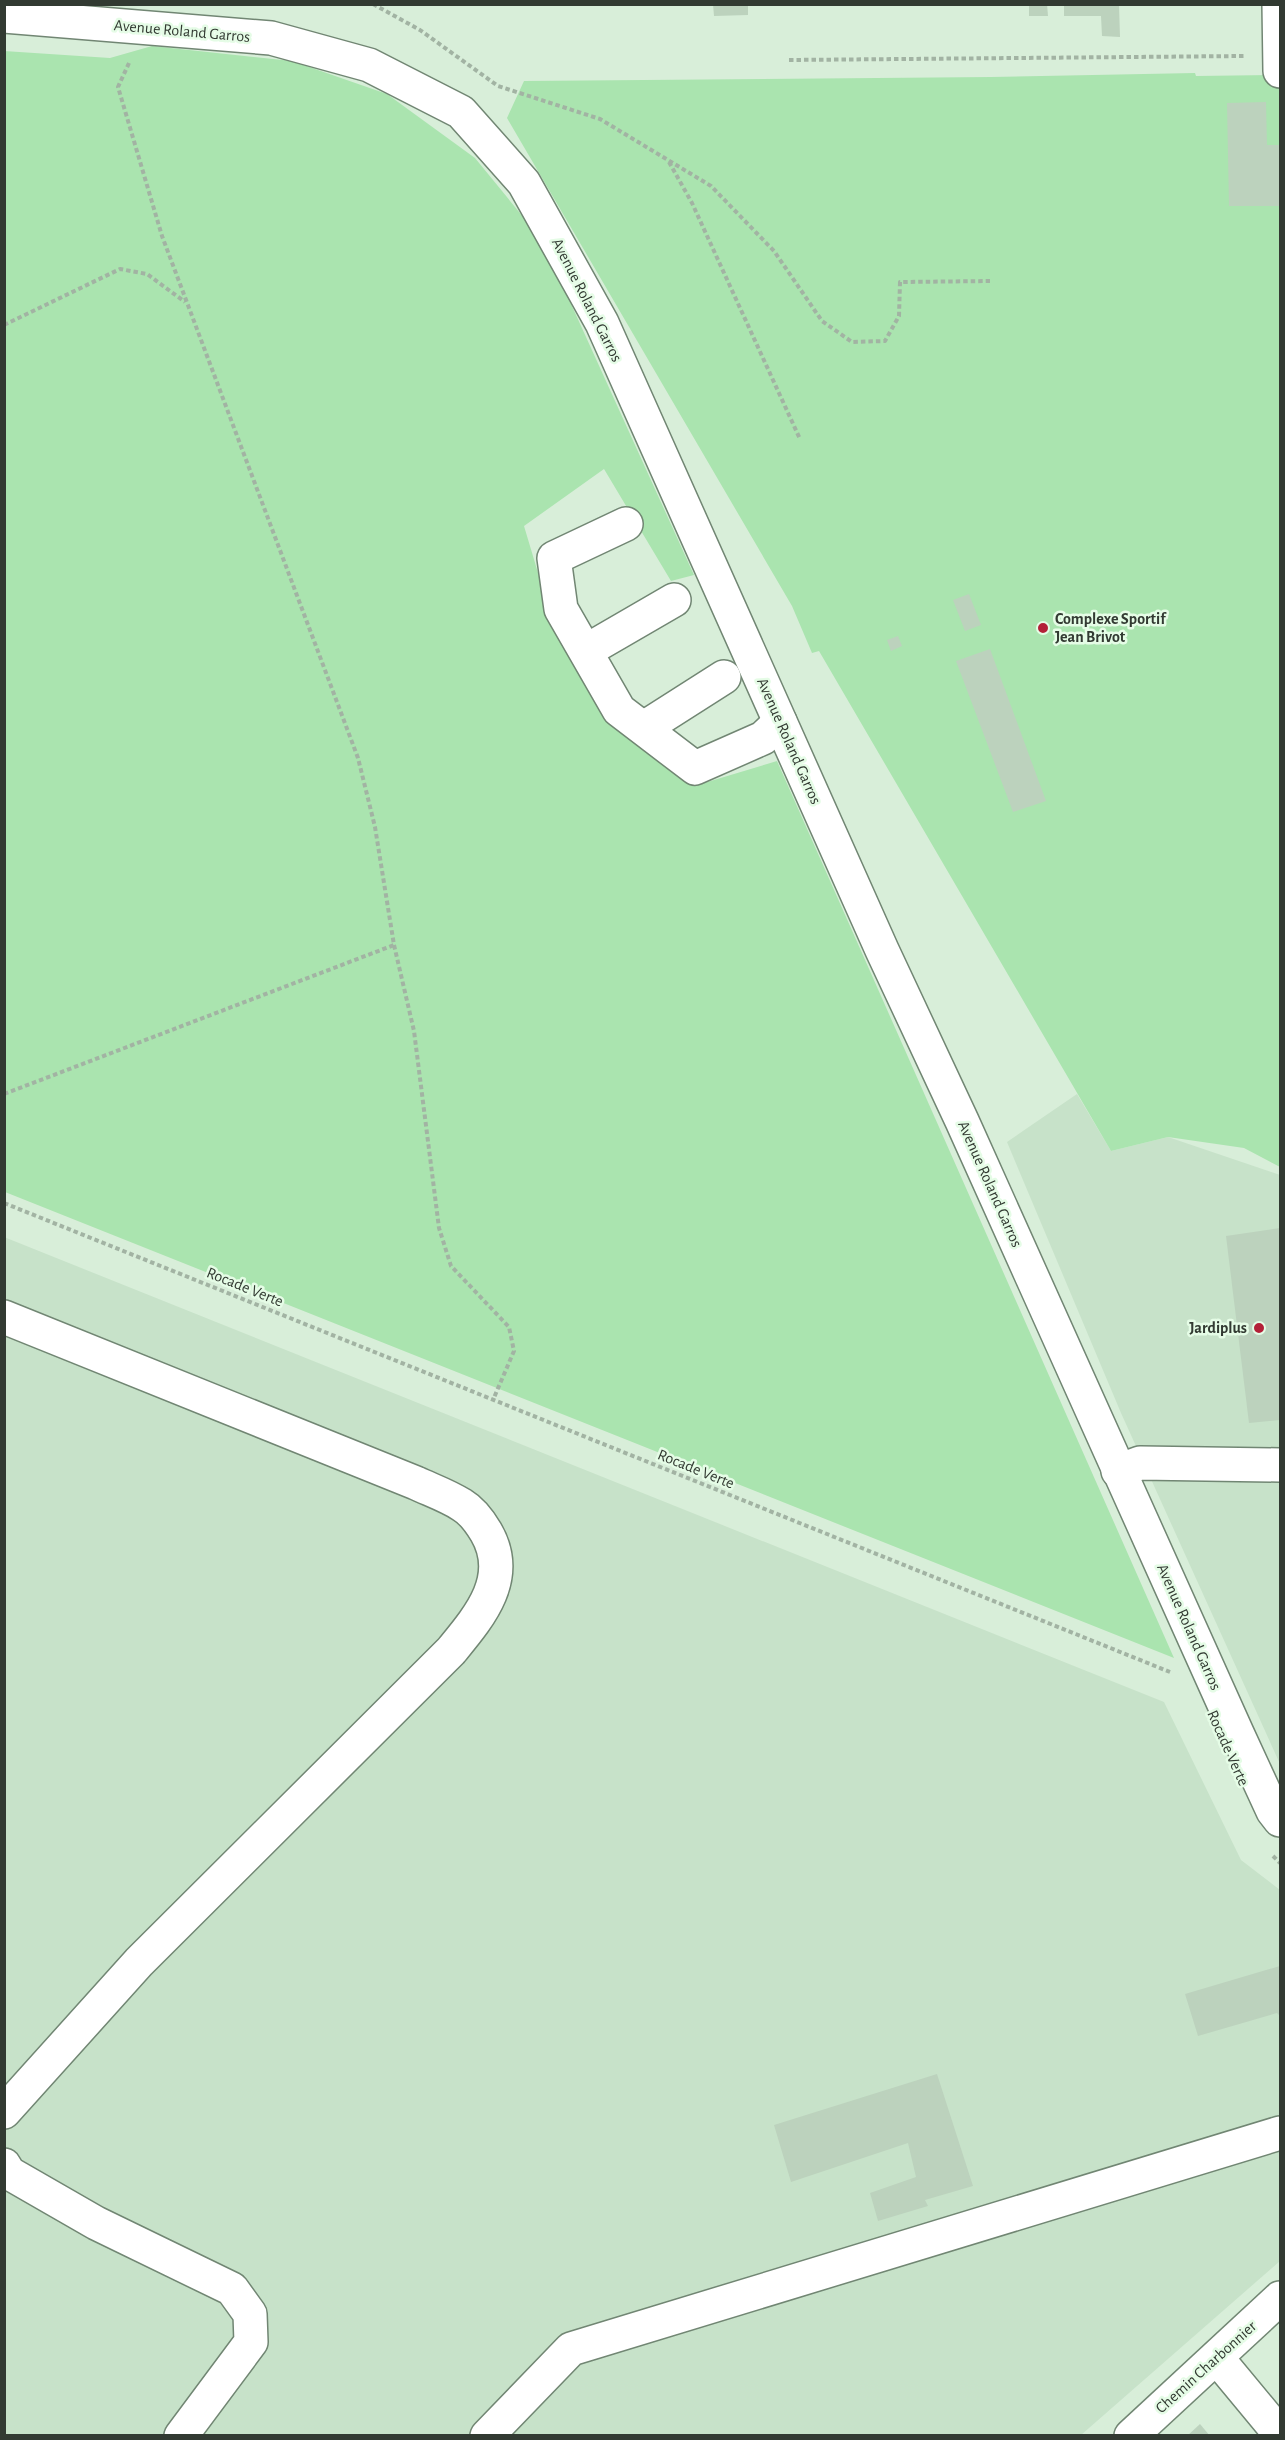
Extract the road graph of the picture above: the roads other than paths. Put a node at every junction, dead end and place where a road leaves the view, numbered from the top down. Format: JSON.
{"nodes":[{"id":1,"x":1279,"y":4,"type":"edge"},
{"id":2,"x":4,"y":16,"type":"edge"},
{"id":3,"x":1279,"y":63,"type":"edge"},
{"id":4,"x":626,"y":524,"type":"dead end"},
{"id":5,"x":674,"y":600,"type":"dead end"},
{"id":6,"x":586,"y":651,"type":"junction"},
{"id":7,"x":724,"y":677,"type":"dead end"},
{"id":8,"x":780,"y":722,"type":"junction"},
{"id":9,"x":644,"y":728,"type":"junction"},
{"id":10,"x":4,"y":1317,"type":"edge"},
{"id":11,"x":1281,"y":1465,"type":"edge"},
{"id":12,"x":1118,"y":1471,"type":"junction"},
{"id":13,"x":1281,"y":1820,"type":"edge"},
{"id":14,"x":4,"y":2112,"type":"edge"},
{"id":15,"x":1281,"y":2133,"type":"edge"},
{"id":16,"x":4,"y":2165,"type":"edge"},
{"id":17,"x":1281,"y":2298,"type":"edge"},
{"id":18,"x":1217,"y":2358,"type":"junction"},
{"id":19,"x":1281,"y":2434,"type":"edge"},
{"id":20,"x":181,"y":2436,"type":"edge"},
{"id":21,"x":487,"y":2436,"type":"edge"},
{"id":22,"x":1131,"y":2436,"type":"edge"}],
"edges":[{"from":1,"to":3,"type":"street"},
{"from":2,"to":8,"type":"street","name":"Avenue Roland Garros"},
{"from":4,"to":6,"type":"street"},
{"from":5,"to":6,"type":"street"},
{"from":6,"to":9,"type":"street"},
{"from":7,"to":9,"type":"street"},
{"from":8,"to":9,"type":"street"},
{"from":8,"to":12,"type":"street","name":"Avenue Roland Garros"},
{"from":10,"to":14,"type":"street"},
{"from":11,"to":12,"type":"street"},
{"from":12,"to":13,"type":"street","name":"Avenue Roland Garros"},
{"from":15,"to":21,"type":"street"},
{"from":16,"to":20,"type":"street"},
{"from":17,"to":18,"type":"street","name":"Chemin Charbonnier"},
{"from":18,"to":19,"type":"street"},
{"from":18,"to":22,"type":"street","name":"Chemin Charbonnier"}]}
